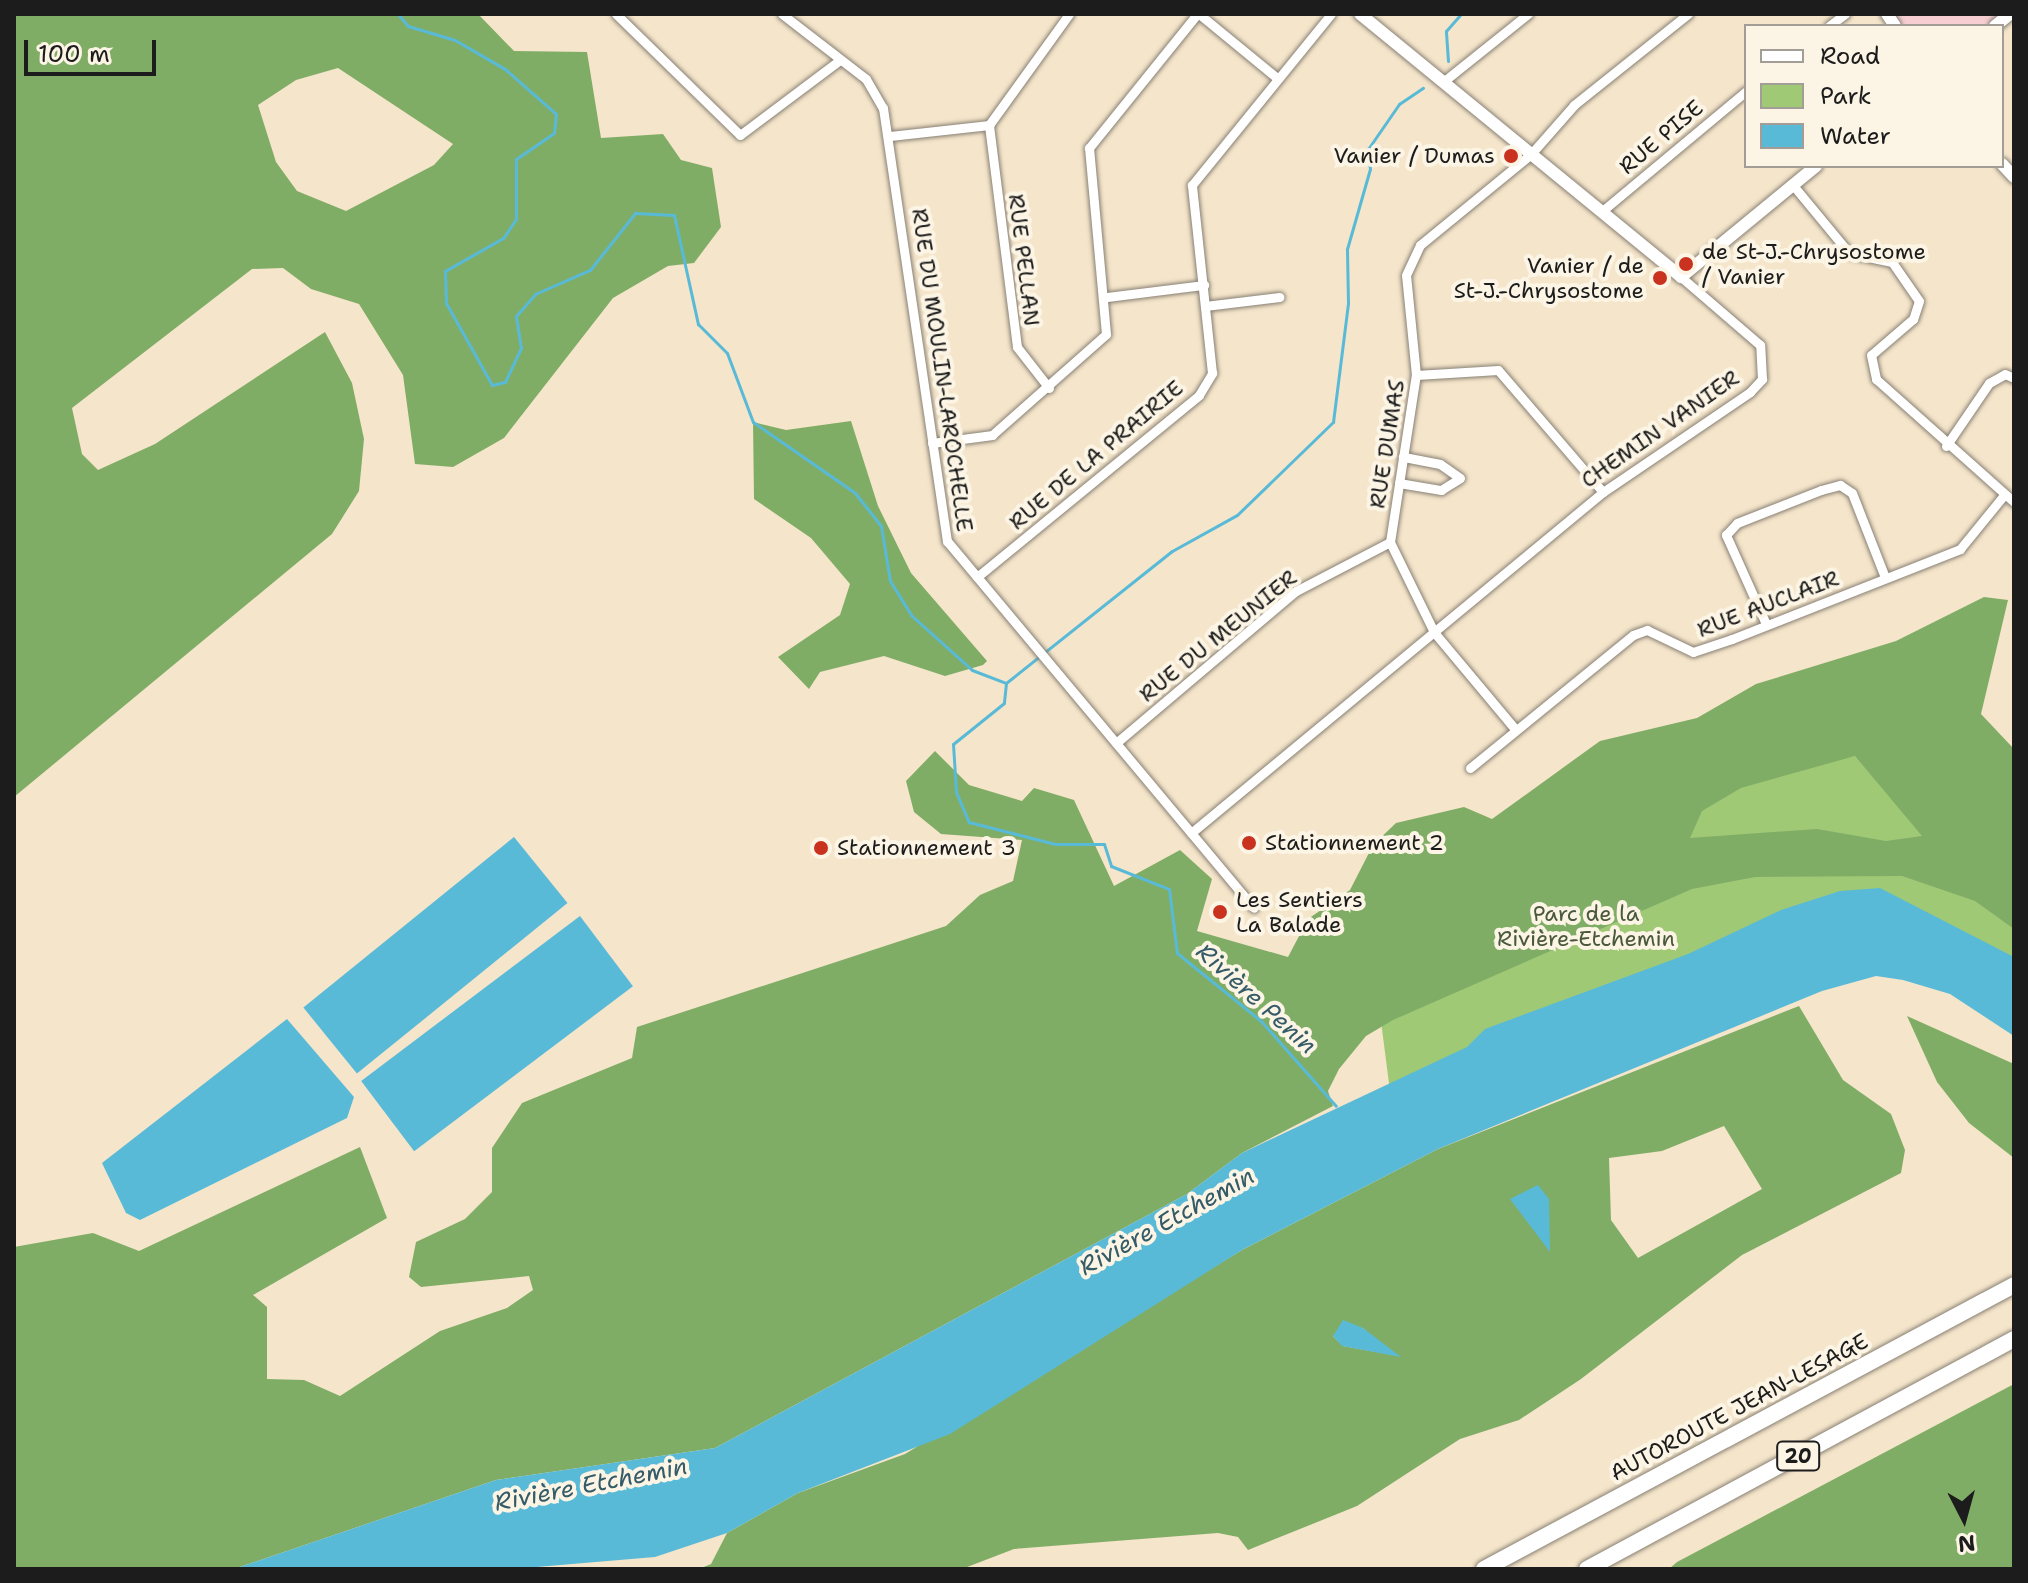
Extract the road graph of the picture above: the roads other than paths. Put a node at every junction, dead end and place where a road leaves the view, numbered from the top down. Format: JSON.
{"nodes":[{"id":1,"x":616,"y":14,"type":"edge"},
{"id":2,"x":782,"y":14,"type":"edge"},
{"id":3,"x":1069,"y":14,"type":"edge"},
{"id":4,"x":1198,"y":14,"type":"edge"},
{"id":5,"x":1331,"y":14,"type":"edge"},
{"id":6,"x":1360,"y":14,"type":"edge"},
{"id":7,"x":1528,"y":14,"type":"edge"},
{"id":8,"x":1688,"y":14,"type":"edge"},
{"id":9,"x":840,"y":60,"type":"junction"},
{"id":10,"x":1278,"y":79,"type":"junction"},
{"id":11,"x":1443,"y":82,"type":"junction"},
{"id":12,"x":1744,"y":93,"type":"edge"},
{"id":13,"x":989,"y":125,"type":"junction"},
{"id":14,"x":890,"y":136,"type":"junction"},
{"id":15,"x":1531,"y":154,"type":"junction"},
{"id":16,"x":1813,"y":168,"type":"edge"},
{"id":17,"x":1792,"y":184,"type":"junction"},
{"id":18,"x":1601,"y":212,"type":"junction"},
{"id":19,"x":1681,"y":277,"type":"junction"},
{"id":20,"x":1204,"y":285,"type":"junction"},
{"id":21,"x":1107,"y":297,"type":"junction"},
{"id":22,"x":1279,"y":297,"type":"dead end"},
{"id":23,"x":1205,"y":306,"type":"junction"},
{"id":24,"x":1416,"y":375,"type":"junction"},
{"id":25,"x":2014,"y":378,"type":"edge"},
{"id":26,"x":1049,"y":388,"type":"junction"},
{"id":27,"x":932,"y":443,"type":"junction"},
{"id":28,"x":1946,"y":446,"type":"junction"},
{"id":29,"x":1403,"y":457,"type":"junction"},
{"id":30,"x":1399,"y":483,"type":"junction"},
{"id":31,"x":1603,"y":492,"type":"junction"},
{"id":32,"x":2004,"y":495,"type":"junction"},
{"id":33,"x":2014,"y":502,"type":"edge"},
{"id":34,"x":1390,"y":542,"type":"junction"},
{"id":35,"x":977,"y":577,"type":"junction"},
{"id":36,"x":1885,"y":577,"type":"junction"},
{"id":37,"x":1766,"y":624,"type":"junction"},
{"id":38,"x":1434,"y":632,"type":"junction"},
{"id":39,"x":1515,"y":729,"type":"junction"},
{"id":40,"x":1116,"y":743,"type":"junction"},
{"id":41,"x":1470,"y":768,"type":"dead end"},
{"id":42,"x":1191,"y":833,"type":"junction"},
{"id":43,"x":1254,"y":908,"type":"dead end"},
{"id":44,"x":2014,"y":1285,"type":"edge"},
{"id":45,"x":2011,"y":1340,"type":"edge"},
{"id":46,"x":1484,"y":1569,"type":"edge"},
{"id":47,"x":1587,"y":1569,"type":"edge"}],
"edges":[{"from":1,"to":9,"type":"street"},
{"from":2,"to":9,"type":"street","name":"RUE DU MOULIN-LAROCHELLE"},
{"from":3,"to":13,"type":"street"},
{"from":4,"to":10,"type":"street"},
{"from":4,"to":21,"type":"street"},
{"from":5,"to":10,"type":"street","name":"RUE DE LA PRAIRIE"},
{"from":6,"to":11,"type":"street","name":"CHEMIN VANIER"},
{"from":7,"to":11,"type":"street"},
{"from":8,"to":15,"type":"street","name":"RUE DUMAS"},
{"from":9,"to":14,"type":"street","name":"RUE DU MOULIN-LAROCHELLE"},
{"from":10,"to":20,"type":"street","name":"RUE DE LA PRAIRIE"},
{"from":11,"to":15,"type":"street","name":"CHEMIN VANIER"},
{"from":12,"to":18,"type":"street","name":"RUE PISE"},
{"from":13,"to":14,"type":"street"},
{"from":13,"to":26,"type":"street","name":"RUE PELLAN"},
{"from":14,"to":27,"type":"street","name":"RUE DU MOULIN-LAROCHELLE"},
{"from":15,"to":18,"type":"street","name":"CHEMIN VANIER"},
{"from":15,"to":24,"type":"street","name":"RUE DUMAS"},
{"from":16,"to":17,"type":"street"},
{"from":17,"to":19,"type":"street"},
{"from":17,"to":28,"type":"street"},
{"from":18,"to":19,"type":"street","name":"CHEMIN VANIER"},
{"from":19,"to":31,"type":"street","name":"CHEMIN VANIER"},
{"from":20,"to":21,"type":"street"},
{"from":20,"to":23,"type":"street","name":"RUE DE LA PRAIRIE"},
{"from":21,"to":26,"type":"street"},
{"from":22,"to":23,"type":"street"},
{"from":23,"to":35,"type":"street","name":"RUE DE LA PRAIRIE"},
{"from":24,"to":29,"type":"street","name":"RUE DUMAS"},
{"from":24,"to":31,"type":"street"},
{"from":25,"to":28,"type":"street"},
{"from":26,"to":27,"type":"street"},
{"from":27,"to":35,"type":"street","name":"RUE DU MOULIN-LAROCHELLE"},
{"from":28,"to":32,"type":"street"},
{"from":29,"to":30,"type":"street","name":"RUE DUMAS"},
{"from":29,"to":30,"type":"street"},
{"from":30,"to":34,"type":"street","name":"RUE DUMAS"},
{"from":31,"to":38,"type":"street","name":"CHEMIN VANIER"},
{"from":32,"to":33,"type":"street"},
{"from":32,"to":36,"type":"street","name":"RUE AUCLAIR"},
{"from":34,"to":38,"type":"street","name":"RUE DUMAS"},
{"from":34,"to":40,"type":"street","name":"RUE DU MEUNIER"},
{"from":35,"to":40,"type":"street","name":"RUE DU MOULIN-LAROCHELLE"},
{"from":36,"to":37,"type":"street","name":"RUE AUCLAIR"},
{"from":36,"to":37,"type":"street"},
{"from":37,"to":39,"type":"street","name":"RUE AUCLAIR"},
{"from":38,"to":39,"type":"street","name":"RUE DUMAS"},
{"from":38,"to":42,"type":"street","name":"CHEMIN VANIER"},
{"from":39,"to":41,"type":"street","name":"RUE AUCLAIR"},
{"from":40,"to":42,"type":"street","name":"RUE DU MOULIN-LAROCHELLE"},
{"from":42,"to":43,"type":"street","name":"RUE DU MOULIN-LAROCHELLE"},
{"from":44,"to":46,"type":"highway","name":"AUTOROUTE JEAN-LESAGE","number":"20"},
{"from":45,"to":47,"type":"highway","number":"20"}]}
